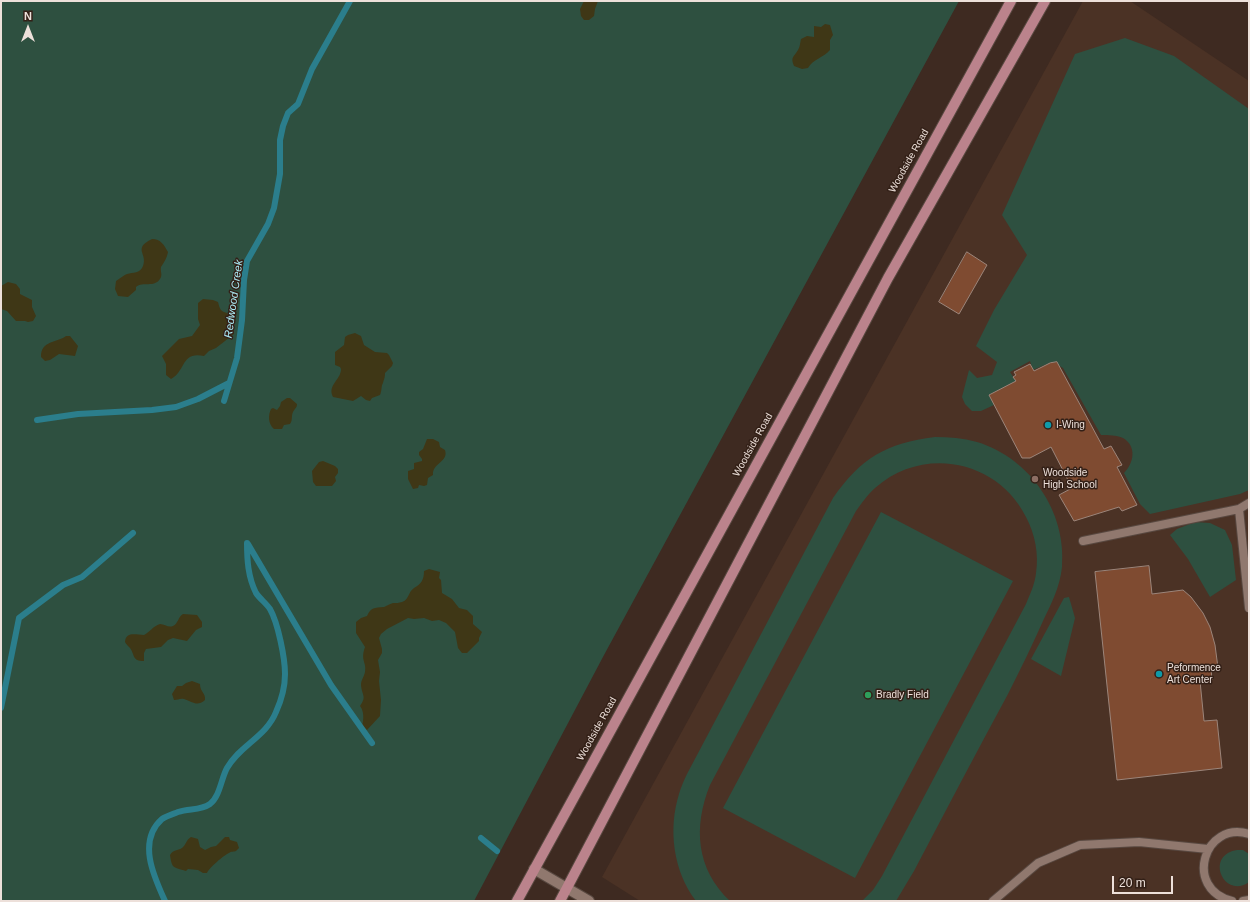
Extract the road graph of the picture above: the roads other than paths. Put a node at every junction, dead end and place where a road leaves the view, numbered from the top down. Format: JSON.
{"nodes":[{"id":1,"x":1011,"y":1,"type":"edge"},
{"id":2,"x":1045,"y":1,"type":"edge"},
{"id":3,"x":1249,"y":503,"type":"edge"},
{"id":4,"x":1239,"y":509,"type":"junction"},
{"id":5,"x":1083,"y":541,"type":"dead end"},
{"id":6,"x":1249,"y":608,"type":"edge"},
{"id":7,"x":1249,"y":834,"type":"edge"},
{"id":8,"x":1208,"y":849,"type":"junction"},
{"id":9,"x":534,"y":869,"type":"junction"},
{"id":10,"x":567,"y":887,"type":"junction"},
{"id":11,"x":1249,"y":900,"type":"edge"},
{"id":12,"x":517,"y":901,"type":"edge"},
{"id":13,"x":560,"y":901,"type":"edge"},
{"id":14,"x":589,"y":901,"type":"edge"},
{"id":15,"x":993,"y":901,"type":"edge"},
{"id":16,"x":1232,"y":901,"type":"edge"},
{"id":17,"x":1243,"y":901,"type":"edge"}],
"edges":[{"from":1,"to":9,"type":"main road","name":"Woodside Road"},
{"from":2,"to":10,"type":"main road"},
{"from":3,"to":4,"type":"lane"},
{"from":4,"to":5,"type":"lane"},
{"from":4,"to":6,"type":"lane"},
{"from":7,"to":8,"type":"lane"},
{"from":8,"to":15,"type":"lane"},
{"from":8,"to":16,"type":"lane"},
{"from":9,"to":10,"type":"street"},
{"from":9,"to":12,"type":"main road","name":"Woodside Road"},
{"from":10,"to":13,"type":"main road"},
{"from":10,"to":14,"type":"street"},
{"from":11,"to":17,"type":"lane"}]}
